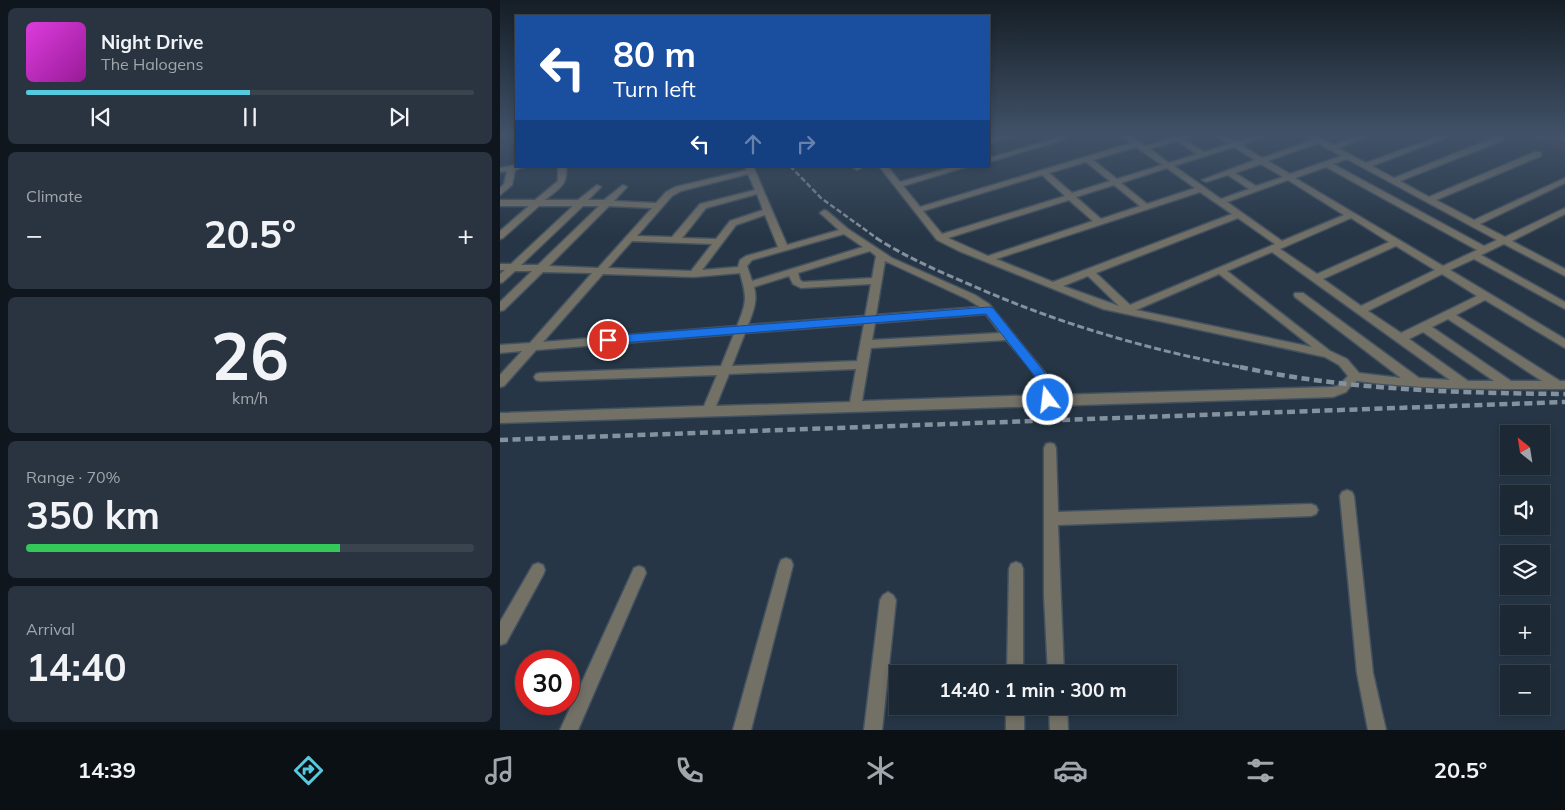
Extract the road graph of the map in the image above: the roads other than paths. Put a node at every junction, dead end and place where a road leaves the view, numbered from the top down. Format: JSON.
{"nodes":[{"id":1,"x":510,"y":169,"type":"joint"},
{"id":2,"x":562,"y":169,"type":"edge"},
{"id":3,"x":750,"y":169,"type":"edge"},
{"id":4,"x":885,"y":169,"type":"edge"},
{"id":5,"x":929,"y":169,"type":"edge"},
{"id":6,"x":954,"y":169,"type":"edge"},
{"id":7,"x":1054,"y":169,"type":"edge"},
{"id":8,"x":1100,"y":169,"type":"edge"},
{"id":9,"x":1154,"y":169,"type":"edge"},
{"id":10,"x":1173,"y":169,"type":"edge"},
{"id":11,"x":1236,"y":169,"type":"edge"},
{"id":12,"x":1276,"y":169,"type":"edge"},
{"id":13,"x":1312,"y":169,"type":"edge"},
{"id":14,"x":1336,"y":169,"type":"edge"},
{"id":15,"x":1372,"y":169,"type":"edge"},
{"id":16,"x":1424,"y":169,"type":"edge"},
{"id":17,"x":1502,"y":169,"type":"edge"},
{"id":18,"x":500,"y":170,"type":"edge"},
{"id":19,"x":1044,"y":172,"type":"junction"},
{"id":20,"x":1228,"y":172,"type":"junction"},
{"id":21,"x":934,"y":175,"type":"junction"},
{"id":22,"x":1289,"y":177,"type":"junction"},
{"id":23,"x":1206,"y":180,"type":"dead end"},
{"id":24,"x":1565,"y":180,"type":"edge"},
{"id":25,"x":1115,"y":181,"type":"junction"},
{"id":26,"x":1394,"y":181,"type":"junction"},
{"id":27,"x":898,"y":185,"type":"junction"},
{"id":28,"x":623,"y":186,"type":"dead end"},
{"id":29,"x":597,"y":187,"type":"dead end"},
{"id":30,"x":1200,"y":189,"type":"junction"},
{"id":31,"x":1254,"y":189,"type":"junction"},
{"id":32,"x":760,"y":191,"type":"junction"},
{"id":33,"x":500,"y":193,"type":"edge"},
{"id":34,"x":1069,"y":196,"type":"junction"},
{"id":35,"x":1429,"y":200,"type":"junction"},
{"id":36,"x":1220,"y":202,"type":"junction"},
{"id":37,"x":504,"y":203,"type":"edge"},
{"id":38,"x":537,"y":203,"type":"junction"},
{"id":39,"x":580,"y":203,"type":"junction"},
{"id":40,"x":605,"y":204,"type":"junction"},
{"id":41,"x":657,"y":206,"type":"junction"},
{"id":42,"x":1146,"y":207,"type":"junction"},
{"id":43,"x":500,"y":210,"type":"edge"},
{"id":44,"x":918,"y":210,"type":"junction"},
{"id":45,"x":768,"y":211,"type":"junction"},
{"id":46,"x":1565,"y":211,"type":"edge"},
{"id":47,"x":824,"y":213,"type":"dead end"},
{"id":48,"x":1238,"y":214,"type":"junction"},
{"id":49,"x":1351,"y":215,"type":"junction"},
{"id":50,"x":1100,"y":223,"type":"junction"},
{"id":51,"x":1473,"y":224,"type":"junction"},
{"id":52,"x":845,"y":232,"type":"junction"},
{"id":53,"x":500,"y":236,"type":"edge"},
{"id":54,"x":630,"y":238,"type":"junction"},
{"id":55,"x":940,"y":238,"type":"junction"},
{"id":56,"x":674,"y":240,"type":"junction"},
{"id":57,"x":1503,"y":240,"type":"junction"},
{"id":58,"x":719,"y":242,"type":"junction"},
{"id":59,"x":1396,"y":242,"type":"junction"},
{"id":60,"x":1277,"y":246,"type":"junction"},
{"id":61,"x":871,"y":248,"type":"junction"},
{"id":62,"x":784,"y":249,"type":"junction"},
{"id":63,"x":1484,"y":250,"type":"junction"},
{"id":64,"x":881,"y":255,"type":"junction"},
{"id":65,"x":1474,"y":255,"type":"junction"},
{"id":66,"x":988,"y":259,"type":"junction"},
{"id":67,"x":500,"y":267,"type":"edge"},
{"id":68,"x":513,"y":267,"type":"junction"},
{"id":69,"x":540,"y":268,"type":"junction"},
{"id":70,"x":601,"y":270,"type":"junction"},
{"id":71,"x":744,"y":270,"type":"junction"},
{"id":72,"x":1220,"y":270,"type":"junction"},
{"id":73,"x":1443,"y":270,"type":"junction"},
{"id":74,"x":1089,"y":271,"type":"junction"},
{"id":75,"x":793,"y":272,"type":"junction"},
{"id":76,"x":1565,"y":273,"type":"edge"},
{"id":77,"x":694,"y":274,"type":"junction"},
{"id":78,"x":1317,"y":278,"type":"junction"},
{"id":79,"x":500,"y":280,"type":"edge"},
{"id":80,"x":876,"y":281,"type":"junction"},
{"id":81,"x":748,"y":285,"type":"junction"},
{"id":82,"x":1052,"y":286,"type":"junction"},
{"id":83,"x":1299,"y":295,"type":"dead end"},
{"id":84,"x":1485,"y":296,"type":"junction"},
{"id":85,"x":1565,"y":306,"type":"edge"},
{"id":86,"x":500,"y":308,"type":"edge"},
{"id":87,"x":989,"y":310,"type":"junction"},
{"id":88,"x":1126,"y":310,"type":"junction"},
{"id":89,"x":1361,"y":310,"type":"junction"},
{"id":90,"x":1448,"y":314,"type":"junction"},
{"id":91,"x":870,"y":319,"type":"junction"},
{"id":92,"x":1424,"y":327,"type":"junction"},
{"id":93,"x":741,"y":329,"type":"junction"},
{"id":94,"x":1010,"y":336,"type":"junction"},
{"id":95,"x":1401,"y":338,"type":"junction"},
{"id":96,"x":1563,"y":341,"type":"edge"},
{"id":97,"x":866,"y":344,"type":"junction"},
{"id":98,"x":532,"y":347,"type":"junction"},
{"id":99,"x":500,"y":349,"type":"edge"},
{"id":100,"x":1328,"y":354,"type":"junction"},
{"id":101,"x":862,"y":365,"type":"junction"},
{"id":102,"x":724,"y":370,"type":"junction"},
{"id":103,"x":540,"y":377,"type":"dead end"},
{"id":104,"x":1356,"y":377,"type":"junction"},
{"id":105,"x":1416,"y":382,"type":"junction"},
{"id":106,"x":500,"y":383,"type":"edge"},
{"id":107,"x":1466,"y":385,"type":"junction"},
{"id":108,"x":1508,"y":385,"type":"junction"},
{"id":109,"x":1562,"y":385,"type":"edge"},
{"id":110,"x":1048,"y":400,"type":"junction"},
{"id":111,"x":855,"y":406,"type":"junction"},
{"id":112,"x":708,"y":411,"type":"junction"},
{"id":113,"x":500,"y":418,"type":"edge"},
{"id":114,"x":1050,"y":448,"type":"dead end"},
{"id":115,"x":1347,"y":496,"type":"dead end"},
{"id":116,"x":1310,"y":510,"type":"dead end"},
{"id":117,"x":1050,"y":519,"type":"junction"},
{"id":118,"x":786,"y":565,"type":"dead end"},
{"id":119,"x":1016,"y":569,"type":"dead end"},
{"id":120,"x":538,"y":570,"type":"dead end"},
{"id":121,"x":639,"y":573,"type":"dead end"},
{"id":122,"x":888,"y":600,"type":"dead end"},
{"id":123,"x":500,"y":637,"type":"edge"},
{"id":124,"x":1015,"y":665,"type":"edge"},
{"id":125,"x":1056,"y":665,"type":"edge"},
{"id":126,"x":1015,"y":715,"type":"edge"},
{"id":127,"x":1058,"y":715,"type":"edge"},
{"id":128,"x":570,"y":730,"type":"edge"},
{"id":129,"x":742,"y":730,"type":"edge"},
{"id":130,"x":873,"y":730,"type":"edge"},
{"id":131,"x":1015,"y":730,"type":"edge"},
{"id":132,"x":1059,"y":730,"type":"edge"},
{"id":133,"x":1377,"y":730,"type":"edge"}],
"edges":[{"from":1,"to":18,"type":"street"},
{"from":1,"to":33,"type":"street"},
{"from":2,"to":38,"type":"street"},
{"from":3,"to":32,"type":"street"},
{"from":3,"to":41,"type":"street"},
{"from":4,"to":27,"type":"street"},
{"from":5,"to":21,"type":"street"},
{"from":6,"to":21,"type":"street"},
{"from":7,"to":19,"type":"street"},
{"from":8,"to":25,"type":"street"},
{"from":9,"to":25,"type":"street"},
{"from":10,"to":30,"type":"street"},
{"from":11,"to":20,"type":"street"},
{"from":12,"to":22,"type":"street"},
{"from":13,"to":22,"type":"street"},
{"from":14,"to":63,"type":"street"},
{"from":15,"to":26,"type":"street"},
{"from":16,"to":26,"type":"street"},
{"from":17,"to":35,"type":"street"},
{"from":19,"to":34,"type":"street"},
{"from":19,"to":44,"type":"street"},
{"from":20,"to":23,"type":"street"},
{"from":20,"to":31,"type":"street"},
{"from":21,"to":27,"type":"street"},
{"from":22,"to":31,"type":"street"},
{"from":22,"to":49,"type":"street"},
{"from":24,"to":51,"type":"street"},
{"from":25,"to":34,"type":"street"},
{"from":25,"to":42,"type":"street"},
{"from":26,"to":35,"type":"street"},
{"from":27,"to":44,"type":"street"},
{"from":28,"to":40,"type":"street"},
{"from":29,"to":39,"type":"street"},
{"from":30,"to":36,"type":"street"},
{"from":30,"to":42,"type":"street"},
{"from":31,"to":36,"type":"street"},
{"from":32,"to":45,"type":"street"},
{"from":32,"to":56,"type":"street"},
{"from":34,"to":50,"type":"street"},
{"from":34,"to":55,"type":"street"},
{"from":35,"to":51,"type":"street"},
{"from":36,"to":48,"type":"street"},
{"from":37,"to":38,"type":"street"},
{"from":37,"to":43,"type":"street"},
{"from":38,"to":39,"type":"street"},
{"from":38,"to":53,"type":"street"},
{"from":39,"to":40,"type":"street"},
{"from":39,"to":68,"type":"street"},
{"from":40,"to":41,"type":"street"},
{"from":40,"to":69,"type":"street"},
{"from":41,"to":54,"type":"street"},
{"from":42,"to":50,"type":"street"},
{"from":44,"to":55,"type":"street"},
{"from":45,"to":58,"type":"street"},
{"from":45,"to":62,"type":"street"},
{"from":46,"to":57,"type":"street"},
{"from":47,"to":52,"type":"street"},
{"from":48,"to":60,"type":"street"},
{"from":48,"to":74,"type":"street"},
{"from":49,"to":59,"type":"street"},
{"from":49,"to":60,"type":"street"},
{"from":50,"to":66,"type":"street"},
{"from":51,"to":57,"type":"street"},
{"from":52,"to":61,"type":"street"},
{"from":52,"to":62,"type":"street"},
{"from":54,"to":56,"type":"street"},
{"from":54,"to":70,"type":"street"},
{"from":55,"to":66,"type":"street"},
{"from":56,"to":58,"type":"street"},
{"from":57,"to":63,"type":"street"},
{"from":57,"to":76,"type":"street"},
{"from":58,"to":77,"type":"street"},
{"from":59,"to":73,"type":"street"},
{"from":59,"to":78,"type":"street"},
{"from":60,"to":72,"type":"street"},
{"from":60,"to":78,"type":"street"},
{"from":61,"to":64,"type":"street"},
{"from":61,"to":75,"type":"street"},
{"from":62,"to":71,"type":"street"},
{"from":63,"to":65,"type":"street"},
{"from":64,"to":80,"type":"street"},
{"from":64,"to":87,"type":"street"},
{"from":65,"to":73,"type":"street"},
{"from":65,"to":85,"type":"street"},
{"from":66,"to":82,"type":"street"},
{"from":67,"to":68,"type":"street"},
{"from":68,"to":69,"type":"street"},
{"from":68,"to":79,"type":"street"},
{"from":69,"to":70,"type":"street"},
{"from":69,"to":86,"type":"street"},
{"from":70,"to":77,"type":"street"},
{"from":70,"to":98,"type":"street"},
{"from":71,"to":77,"type":"street"},
{"from":71,"to":81,"type":"street"},
{"from":72,"to":88,"type":"street"},
{"from":72,"to":100,"type":"street"},
{"from":73,"to":84,"type":"street"},
{"from":73,"to":89,"type":"street"},
{"from":74,"to":82,"type":"street"},
{"from":74,"to":88,"type":"street"},
{"from":75,"to":80,"type":"street"},
{"from":75,"to":81,"type":"street"},
{"from":78,"to":89,"type":"street"},
{"from":80,"to":91,"type":"street"},
{"from":81,"to":93,"type":"street"},
{"from":82,"to":88,"type":"street"},
{"from":83,"to":105,"type":"street"},
{"from":84,"to":90,"type":"street"},
{"from":84,"to":96,"type":"street"},
{"from":87,"to":91,"type":"street"},
{"from":87,"to":94,"type":"street"},
{"from":88,"to":100,"type":"street"},
{"from":89,"to":95,"type":"street"},
{"from":90,"to":92,"type":"street"},
{"from":90,"to":109,"type":"street"},
{"from":91,"to":93,"type":"street"},
{"from":91,"to":97,"type":"street"},
{"from":92,"to":95,"type":"street"},
{"from":92,"to":108,"type":"street"},
{"from":93,"to":98,"type":"street"},
{"from":93,"to":102,"type":"street"},
{"from":94,"to":97,"type":"street"},
{"from":94,"to":110,"type":"street"},
{"from":95,"to":107,"type":"street"},
{"from":97,"to":101,"type":"street"},
{"from":98,"to":99,"type":"street"},
{"from":98,"to":106,"type":"street"},
{"from":100,"to":104,"type":"street"},
{"from":101,"to":102,"type":"street"},
{"from":101,"to":111,"type":"street"},
{"from":102,"to":103,"type":"street"},
{"from":102,"to":112,"type":"street"},
{"from":104,"to":105,"type":"street"},
{"from":104,"to":110,"type":"street"},
{"from":105,"to":107,"type":"street"},
{"from":107,"to":108,"type":"street"},
{"from":108,"to":109,"type":"street"},
{"from":110,"to":111,"type":"street"},
{"from":111,"to":112,"type":"street"},
{"from":112,"to":113,"type":"street"},
{"from":114,"to":117,"type":"street"},
{"from":115,"to":133,"type":"street"},
{"from":116,"to":117,"type":"street"},
{"from":117,"to":125,"type":"street"},
{"from":118,"to":129,"type":"street"},
{"from":119,"to":124,"type":"street"},
{"from":120,"to":123,"type":"street"},
{"from":121,"to":128,"type":"street"},
{"from":122,"to":130,"type":"street"},
{"from":126,"to":131,"type":"street"},
{"from":127,"to":132,"type":"street"}]}
